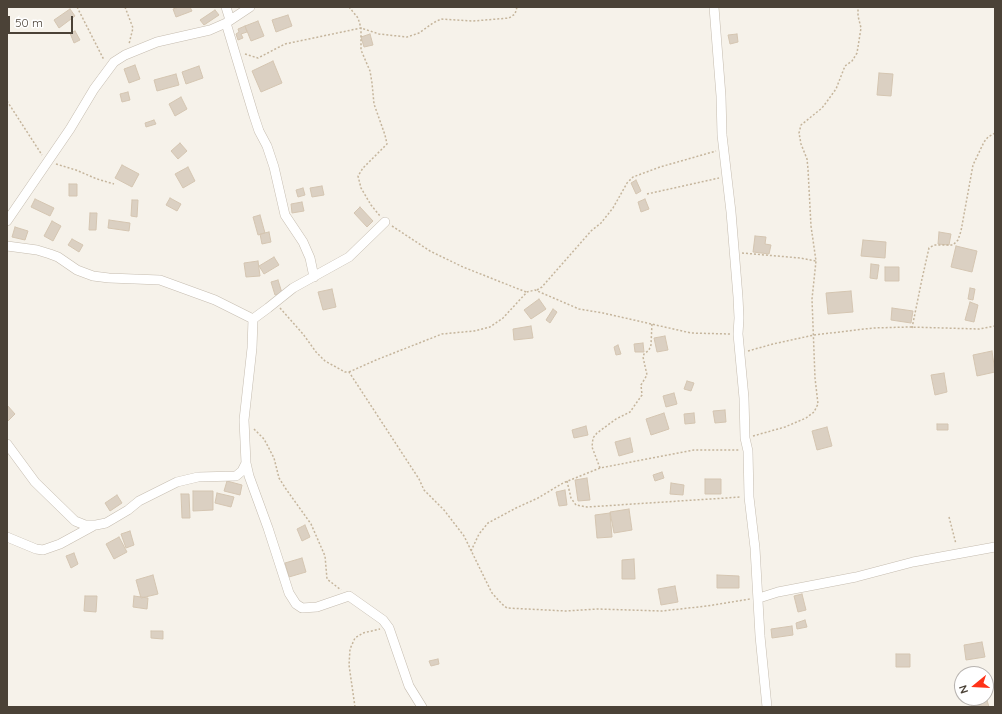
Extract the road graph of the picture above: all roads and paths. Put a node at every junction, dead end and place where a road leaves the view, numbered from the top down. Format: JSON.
{"nodes":[{"id":1,"x":77,"y":7,"type":"edge"},
{"id":2,"x":125,"y":7,"type":"edge"},
{"id":3,"x":226,"y":7,"type":"edge"},
{"id":4,"x":250,"y":7,"type":"edge"},
{"id":5,"x":349,"y":7,"type":"edge"},
{"id":6,"x":517,"y":7,"type":"edge"},
{"id":7,"x":714,"y":7,"type":"edge"},
{"id":8,"x":858,"y":7,"type":"edge"},
{"id":9,"x":228,"y":21,"type":"junction"},
{"id":10,"x":360,"y":28,"type":"junction"},
{"id":11,"x":234,"y":50,"type":"junction"},
{"id":12,"x":125,"y":55,"type":"junction"},
{"id":13,"x":108,"y":69,"type":"junction"},
{"id":14,"x":7,"y":101,"type":"edge"},
{"id":15,"x":995,"y":133,"type":"edge"},
{"id":16,"x":724,"y":148,"type":"junction"},
{"id":17,"x":48,"y":162,"type":"junction"},
{"id":18,"x":726,"y":176,"type":"junction"},
{"id":19,"x":114,"y":184,"type":"dead end"},
{"id":20,"x":647,"y":194,"type":"dead end"},
{"id":21,"x":7,"y":221,"type":"edge"},
{"id":22,"x":385,"y":222,"type":"junction"},
{"id":23,"x":7,"y":246,"type":"edge"},
{"id":24,"x":734,"y":253,"type":"junction"},
{"id":25,"x":816,"y":261,"type":"junction"},
{"id":26,"x":314,"y":277,"type":"junction"},
{"id":27,"x":537,"y":290,"type":"junction"},
{"id":28,"x":527,"y":292,"type":"junction"},
{"id":29,"x":276,"y":302,"type":"junction"},
{"id":30,"x":253,"y":319,"type":"junction"},
{"id":31,"x":652,"y":323,"type":"junction"},
{"id":32,"x":995,"y":326,"type":"edge"},
{"id":33,"x":912,"y":328,"type":"junction"},
{"id":34,"x":738,"y":334,"type":"junction"},
{"id":35,"x":814,"y":335,"type":"junction"},
{"id":36,"x":740,"y":353,"type":"junction"},
{"id":37,"x":349,"y":372,"type":"junction"},
{"id":38,"x":244,"y":420,"type":"junction"},
{"id":39,"x":745,"y":438,"type":"junction"},
{"id":40,"x":7,"y":444,"type":"edge"},
{"id":41,"x":748,"y":451,"type":"junction"},
{"id":42,"x":246,"y":463,"type":"junction"},
{"id":43,"x":600,"y":468,"type":"junction"},
{"id":44,"x":567,"y":481,"type":"junction"},
{"id":45,"x":749,"y":497,"type":"junction"},
{"id":46,"x":949,"y":517,"type":"dead end"},
{"id":47,"x":96,"y":525,"type":"junction"},
{"id":48,"x":7,"y":537,"type":"edge"},
{"id":49,"x":995,"y":547,"type":"edge"},
{"id":50,"x":471,"y":552,"type":"junction"},
{"id":51,"x":959,"y":554,"type":"junction"},
{"id":52,"x":349,"y":596,"type":"junction"},
{"id":53,"x":759,"y":598,"type":"junction"},
{"id":54,"x":389,"y":628,"type":"junction"},
{"id":55,"x":355,"y":707,"type":"edge"},
{"id":56,"x":422,"y":707,"type":"edge"},
{"id":57,"x":767,"y":707,"type":"edge"}],
"edges":[{"from":1,"to":13,"type":"path"},
{"from":2,"to":12,"type":"path"},
{"from":3,"to":9,"type":"street"},
{"from":4,"to":9,"type":"street"},
{"from":5,"to":10,"type":"path"},
{"from":6,"to":10,"type":"path"},
{"from":7,"to":16,"type":"street"},
{"from":8,"to":25,"type":"path"},
{"from":9,"to":11,"type":"street"},
{"from":9,"to":12,"type":"street"},
{"from":10,"to":11,"type":"path"},
{"from":10,"to":22,"type":"path"},
{"from":11,"to":26,"type":"street"},
{"from":12,"to":13,"type":"street"},
{"from":13,"to":17,"type":"street"},
{"from":14,"to":17,"type":"path"},
{"from":15,"to":33,"type":"path"},
{"from":16,"to":18,"type":"street"},
{"from":16,"to":27,"type":"path"},
{"from":17,"to":19,"type":"path"},
{"from":17,"to":21,"type":"street"},
{"from":18,"to":20,"type":"path"},
{"from":18,"to":24,"type":"street"},
{"from":22,"to":26,"type":"street"},
{"from":22,"to":28,"type":"path"},
{"from":23,"to":30,"type":"street"},
{"from":24,"to":25,"type":"path"},
{"from":24,"to":34,"type":"street"},
{"from":25,"to":35,"type":"path"},
{"from":26,"to":29,"type":"street"},
{"from":27,"to":28,"type":"path"},
{"from":27,"to":31,"type":"path"},
{"from":28,"to":37,"type":"path"},
{"from":29,"to":30,"type":"street"},
{"from":29,"to":37,"type":"path"},
{"from":30,"to":38,"type":"street"},
{"from":31,"to":34,"type":"path"},
{"from":31,"to":43,"type":"path"},
{"from":32,"to":33,"type":"path"},
{"from":33,"to":35,"type":"path"},
{"from":34,"to":36,"type":"street"},
{"from":35,"to":36,"type":"path"},
{"from":35,"to":39,"type":"path"},
{"from":36,"to":39,"type":"street"},
{"from":37,"to":50,"type":"path"},
{"from":38,"to":42,"type":"street"},
{"from":38,"to":52,"type":"path"},
{"from":39,"to":41,"type":"street"},
{"from":40,"to":47,"type":"street"},
{"from":41,"to":43,"type":"path"},
{"from":41,"to":45,"type":"street"},
{"from":42,"to":47,"type":"street"},
{"from":42,"to":52,"type":"street"},
{"from":43,"to":44,"type":"path"},
{"from":44,"to":45,"type":"path"},
{"from":44,"to":50,"type":"path"},
{"from":45,"to":53,"type":"street"},
{"from":46,"to":51,"type":"path"},
{"from":47,"to":48,"type":"street"},
{"from":49,"to":51,"type":"street"},
{"from":50,"to":53,"type":"path"},
{"from":51,"to":53,"type":"street"},
{"from":52,"to":54,"type":"street"},
{"from":53,"to":57,"type":"street"},
{"from":54,"to":55,"type":"path"},
{"from":54,"to":56,"type":"street"}]}
